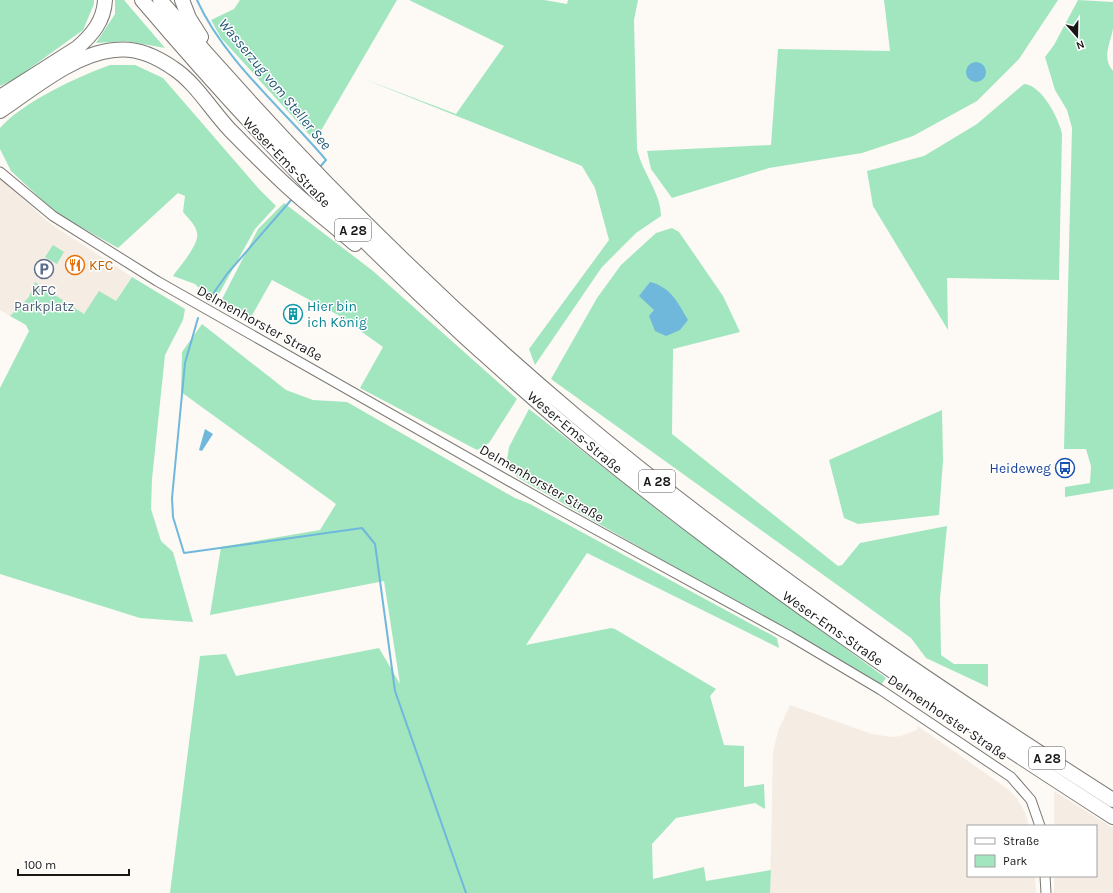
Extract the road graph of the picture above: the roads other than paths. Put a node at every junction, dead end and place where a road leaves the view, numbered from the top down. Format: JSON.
{"nodes":[{"id":1,"x":105,"y":0,"type":"edge"},
{"id":2,"x":142,"y":0,"type":"edge"},
{"id":3,"x":160,"y":0,"type":"edge"},
{"id":4,"x":182,"y":0,"type":"edge"},
{"id":5,"x":211,"y":60,"type":"junction"},
{"id":6,"x":1,"y":96,"type":"edge"},
{"id":7,"x":0,"y":111,"type":"edge"},
{"id":8,"x":0,"y":164,"type":"edge"},
{"id":9,"x":0,"y":172,"type":"edge"},
{"id":10,"x":10,"y":180,"type":"junction"},
{"id":11,"x":396,"y":274,"type":"junction"},
{"id":12,"x":1113,"y":800,"type":"edge"},
{"id":13,"x":1113,"y":817,"type":"edge"},
{"id":14,"x":1040,"y":825,"type":"edge"},
{"id":15,"x":1045,"y":877,"type":"edge"},
{"id":16,"x":1046,"y":893,"type":"edge"}],
"edges":[{"from":1,"to":6,"type":"highway"},
{"from":2,"to":11,"type":"highway","name":"Weser-Ems-Straße","number":"A 28"},
{"from":3,"to":5,"type":"highway","name":"Weser-Ems-Straße","number":"A 28"},
{"from":4,"to":5,"type":"highway"},
{"from":5,"to":12,"type":"highway","name":"Weser-Ems-Straße","number":"A 28"},
{"from":7,"to":11,"type":"highway"},
{"from":8,"to":10,"type":"street","name":"Delmenhorster Straße"},
{"from":9,"to":10,"type":"street","name":"Delmenhorster Straße"},
{"from":10,"to":14,"type":"street","name":"Delmenhorster Straße"},
{"from":11,"to":13,"type":"highway","name":"Weser-Ems-Straße","number":"A 28"},
{"from":15,"to":16,"type":"street"}]}
